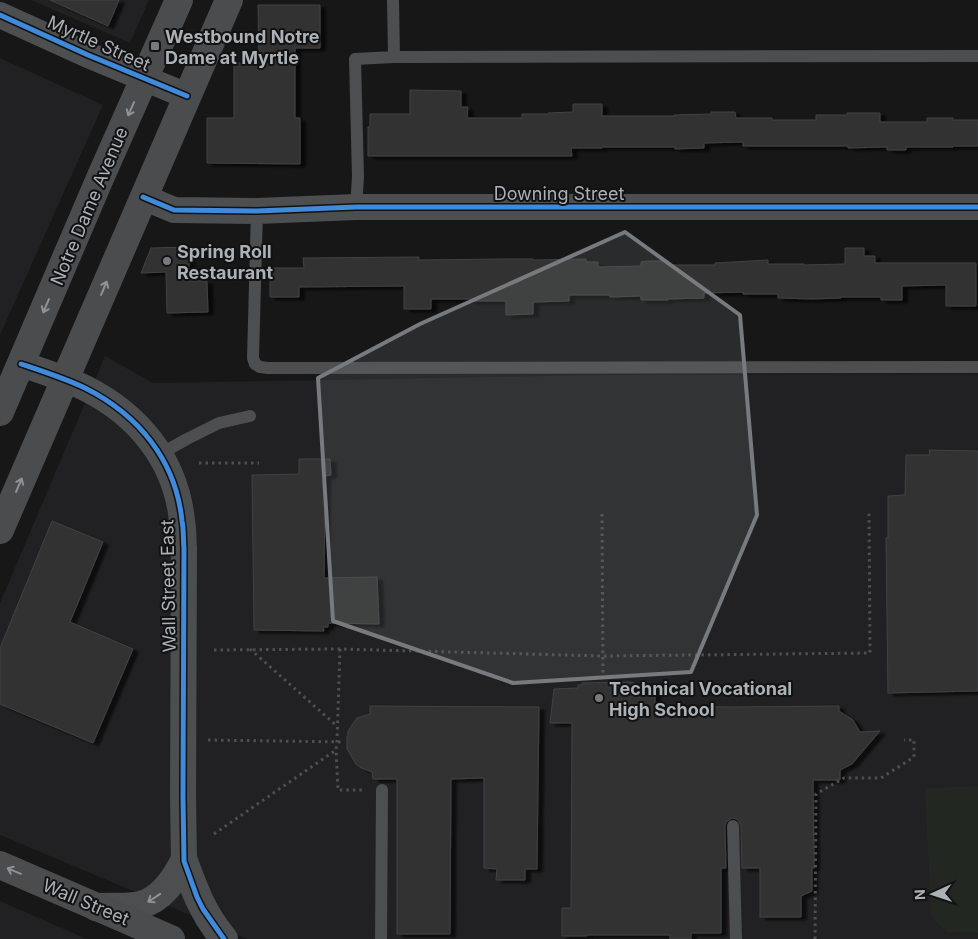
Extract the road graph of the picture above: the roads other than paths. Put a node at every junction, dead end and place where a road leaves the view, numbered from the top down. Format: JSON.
{"nodes":[{"id":1,"x":179,"y":0,"type":"edge"},
{"id":2,"x":229,"y":0,"type":"edge"},
{"id":3,"x":393,"y":0,"type":"edge"},
{"id":4,"x":0,"y":15,"type":"edge"},
{"id":5,"x":978,"y":56,"type":"edge"},
{"id":6,"x":394,"y":57,"type":"junction"},
{"id":7,"x":144,"y":79,"type":"junction"},
{"id":8,"x":187,"y":96,"type":"junction"},
{"id":9,"x":143,"y":197,"type":"junction"},
{"id":10,"x":356,"y":207,"type":"junction"},
{"id":11,"x":978,"y":207,"type":"edge"},
{"id":12,"x":257,"y":211,"type":"junction"},
{"id":13,"x":21,"y":364,"type":"junction"},
{"id":14,"x":978,"y":366,"type":"edge"},
{"id":15,"x":65,"y":380,"type":"junction"},
{"id":16,"x":0,"y":412,"type":"edge"},
{"id":17,"x":250,"y":416,"type":"dead end"},
{"id":18,"x":160,"y":454,"type":"junction"},
{"id":19,"x":0,"y":530,"type":"edge"},
{"id":20,"x":382,"y":790,"type":"road end"},
{"id":21,"x":733,"y":826,"type":"dead end"},
{"id":22,"x":184,"y":861,"type":"junction"},
{"id":23,"x":0,"y":865,"type":"edge"},
{"id":24,"x":96,"y":907,"type":"junction"},
{"id":25,"x":171,"y":939,"type":"edge"},
{"id":26,"x":224,"y":939,"type":"edge"},
{"id":27,"x":381,"y":939,"type":"edge"},
{"id":28,"x":736,"y":939,"type":"edge"}],
"edges":[{"from":1,"to":7,"type":"main road","name":"Notre Dame Avenue"},
{"from":2,"to":8,"type":"main road"},
{"from":3,"to":6,"type":"lane"},
{"from":4,"to":7,"type":"street","name":"Myrtle Street"},
{"from":5,"to":6,"type":"lane"},
{"from":6,"to":10,"type":"lane"},
{"from":7,"to":8,"type":"street","name":"Myrtle Street"},
{"from":7,"to":13,"type":"main road","name":"Notre Dame Avenue","one_way":true},
{"from":8,"to":9,"type":"main road"},
{"from":9,"to":12,"type":"street","name":"Downing Street"},
{"from":15,"to":9,"type":"main road","one_way":true},
{"from":10,"to":11,"type":"street","name":"Downing Street"},
{"from":10,"to":12,"type":"street","name":"Downing Street"},
{"from":12,"to":14,"type":"lane"},
{"from":13,"to":15,"type":"street","name":"Wall Street East"},
{"from":13,"to":16,"type":"main road","name":"Notre Dame Avenue"},
{"from":15,"to":18,"type":"street","name":"Wall Street East"},
{"from":19,"to":15,"type":"main road","one_way":true},
{"from":17,"to":18,"type":"lane"},
{"from":18,"to":22,"type":"street","name":"Wall Street East"},
{"from":20,"to":27,"type":"lane"},
{"from":21,"to":28,"type":"lane"},
{"from":22,"to":24,"type":"street","one_way":true},
{"from":22,"to":26,"type":"street"},
{"from":24,"to":23,"type":"main road","name":"Wall Street","one_way":true},
{"from":24,"to":25,"type":"main road","name":"Wall Street"}]}
